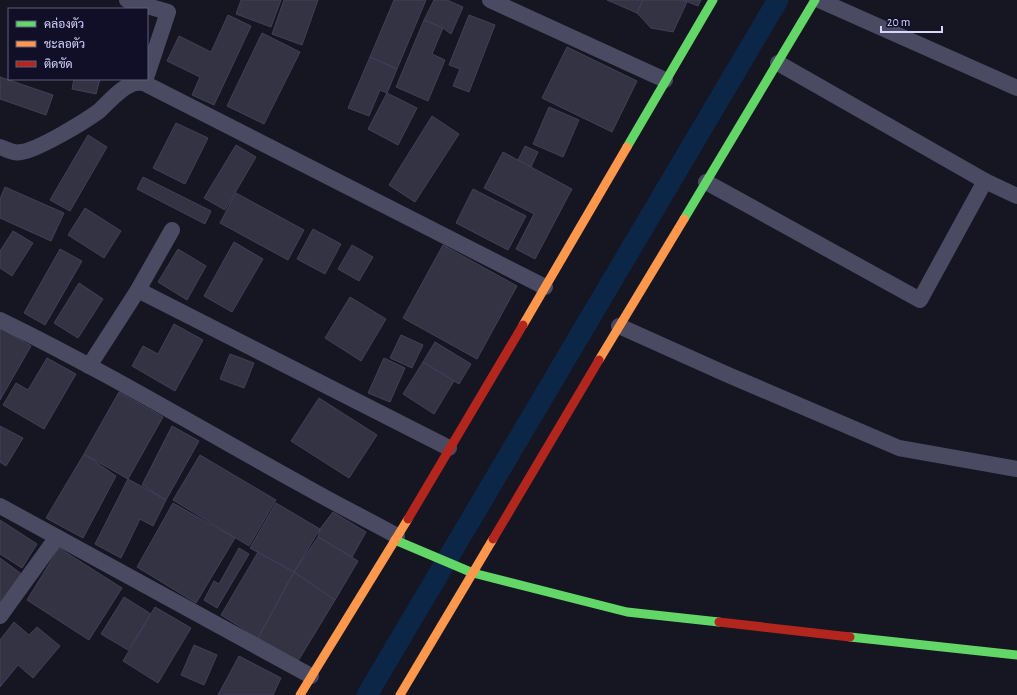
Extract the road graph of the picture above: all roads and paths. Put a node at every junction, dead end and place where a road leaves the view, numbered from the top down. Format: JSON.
{"nodes":[{"id":1,"x":127,"y":0,"type":"edge"},
{"id":2,"x":490,"y":0,"type":"edge"},
{"id":3,"x":712,"y":0,"type":"edge"},
{"id":4,"x":815,"y":0,"type":"edge"},
{"id":5,"x":819,"y":0,"type":"edge"},
{"id":6,"x":778,"y":63,"type":"junction"},
{"id":7,"x":148,"y":73,"type":"edge"},
{"id":8,"x":143,"y":80,"type":"edge"},
{"id":9,"x":148,"y":80,"type":"edge"},
{"id":10,"x":665,"y":80,"type":"junction"},
{"id":11,"x":1017,"y":88,"type":"edge"},
{"id":12,"x":0,"y":147,"type":"edge"},
{"id":13,"x":985,"y":181,"type":"junction"},
{"id":14,"x":706,"y":182,"type":"junction"},
{"id":15,"x":1017,"y":196,"type":"edge"},
{"id":16,"x":172,"y":230,"type":"dead end"},
{"id":17,"x":545,"y":286,"type":"junction"},
{"id":18,"x":138,"y":290,"type":"junction"},
{"id":19,"x":0,"y":320,"type":"edge"},
{"id":20,"x":619,"y":326,"type":"junction"},
{"id":21,"x":89,"y":366,"type":"junction"},
{"id":22,"x":449,"y":448,"type":"junction"},
{"id":23,"x":1017,"y":469,"type":"edge"},
{"id":24,"x":0,"y":506,"type":"edge"},
{"id":25,"x":57,"y":537,"type":"junction"},
{"id":26,"x":396,"y":538,"type":"junction"},
{"id":27,"x":473,"y":573,"type":"junction"},
{"id":28,"x":0,"y":616,"type":"edge"},
{"id":29,"x":1017,"y":655,"type":"edge"},
{"id":30,"x":312,"y":676,"type":"junction"},
{"id":31,"x":300,"y":695,"type":"edge"},
{"id":32,"x":400,"y":695,"type":"edge"}],
"edges":[{"from":1,"to":7,"type":"street"},
{"from":2,"to":10,"type":"street"},
{"from":3,"to":10,"type":"street"},
{"from":4,"to":6,"type":"street"},
{"from":5,"to":11,"type":"street"},
{"from":6,"to":13,"type":"street"},
{"from":6,"to":14,"type":"street"},
{"from":8,"to":12,"type":"street"},
{"from":9,"to":17,"type":"street"},
{"from":10,"to":17,"type":"street"},
{"from":13,"to":14,"type":"street"},
{"from":13,"to":15,"type":"street"},
{"from":14,"to":20,"type":"street"},
{"from":16,"to":18,"type":"street"},
{"from":17,"to":22,"type":"street"},
{"from":18,"to":21,"type":"street"},
{"from":18,"to":22,"type":"street"},
{"from":19,"to":21,"type":"street"},
{"from":20,"to":23,"type":"street"},
{"from":20,"to":27,"type":"street"},
{"from":21,"to":26,"type":"street"},
{"from":22,"to":26,"type":"street"},
{"from":24,"to":25,"type":"street"},
{"from":25,"to":28,"type":"street"},
{"from":25,"to":30,"type":"street"},
{"from":26,"to":27,"type":"street"},
{"from":26,"to":30,"type":"street"},
{"from":27,"to":29,"type":"street"},
{"from":27,"to":32,"type":"street"},
{"from":30,"to":31,"type":"street"}]}
